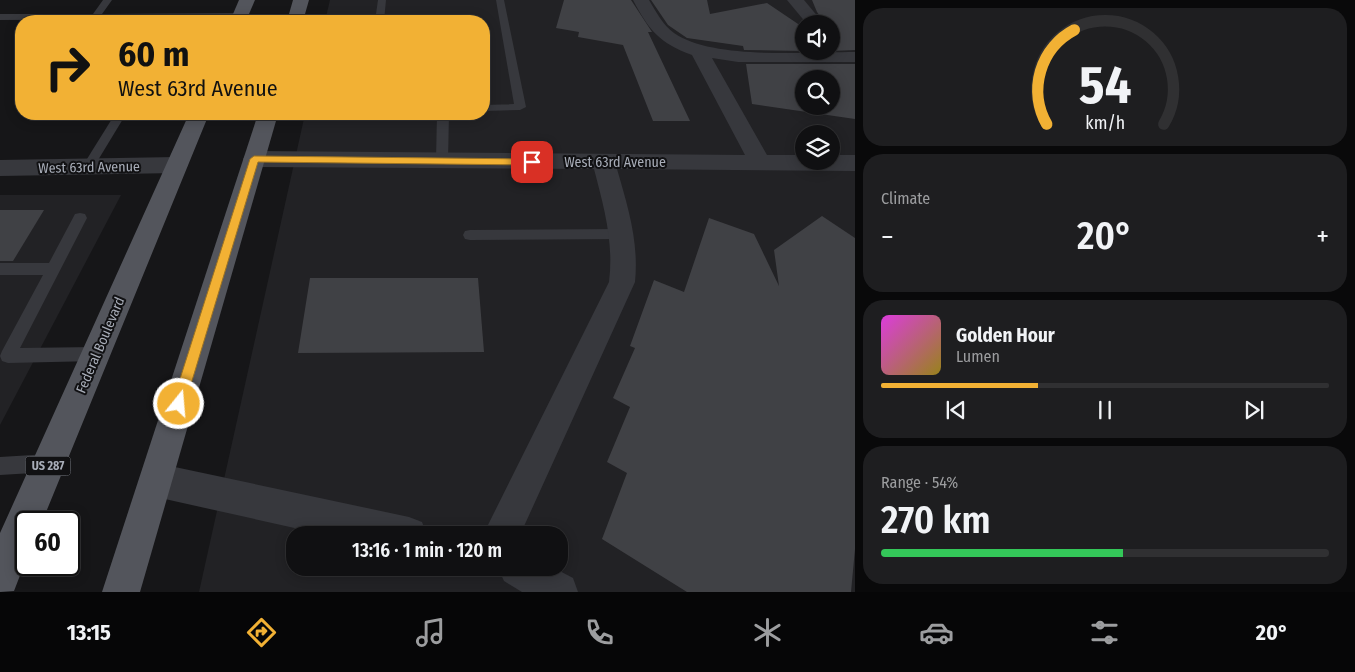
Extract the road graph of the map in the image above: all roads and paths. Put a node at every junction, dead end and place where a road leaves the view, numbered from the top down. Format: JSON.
{"nodes":[{"id":1,"x":108,"y":0,"type":"edge"},
{"id":2,"x":247,"y":0,"type":"edge"},
{"id":3,"x":301,"y":0,"type":"edge"},
{"id":4,"x":382,"y":0,"type":"edge"},
{"id":5,"x":500,"y":0,"type":"edge"},
{"id":6,"x":641,"y":0,"type":"edge"},
{"id":7,"x":795,"y":0,"type":"edge"},
{"id":8,"x":97,"y":15,"type":"edge"},
{"id":9,"x":241,"y":15,"type":"edge"},
{"id":10,"x":297,"y":15,"type":"edge"},
{"id":11,"x":381,"y":15,"type":"edge"},
{"id":12,"x":808,"y":15,"type":"edge"},
{"id":13,"x":0,"y":18,"type":"edge"},
{"id":14,"x":15,"y":18,"type":"edge"},
{"id":15,"x":840,"y":49,"type":"edge"},
{"id":16,"x":699,"y":52,"type":"junction"},
{"id":17,"x":850,"y":57,"type":"edge"},
{"id":18,"x":490,"y":108,"type":"edge"},
{"id":19,"x":116,"y":120,"type":"edge"},
{"id":20,"x":196,"y":120,"type":"edge"},
{"id":21,"x":266,"y":120,"type":"edge"},
{"id":22,"x":444,"y":120,"type":"edge"},
{"id":23,"x":254,"y":159,"type":"junction"},
{"id":24,"x":442,"y":160,"type":"junction"},
{"id":25,"x":604,"y":163,"type":"junction"},
{"id":26,"x":762,"y":163,"type":"junction"},
{"id":27,"x":855,"y":163,"type":"edge"},
{"id":28,"x":177,"y":165,"type":"junction"},
{"id":29,"x":88,"y":167,"type":"junction"},
{"id":30,"x":0,"y":168,"type":"edge"},
{"id":31,"x":80,"y":218,"type":"dead end"},
{"id":32,"x":622,"y":234,"type":"junction"},
{"id":33,"x":470,"y":235,"type":"dead end"},
{"id":34,"x":0,"y":269,"type":"edge"},
{"id":35,"x":54,"y":269,"type":"junction"},
{"id":36,"x":96,"y":354,"type":"junction"},
{"id":37,"x":49,"y":463,"type":"junction"},
{"id":38,"x":0,"y":466,"type":"edge"},
{"id":39,"x":156,"y":480,"type":"junction"},
{"id":40,"x":368,"y":526,"type":"edge"},
{"id":41,"x":505,"y":526,"type":"edge"},
{"id":42,"x":531,"y":576,"type":"edge"},
{"id":43,"x":0,"y":577,"type":"edge"},
{"id":44,"x":121,"y":592,"type":"edge"},
{"id":45,"x":559,"y":592,"type":"edge"}],
"edges":[{"from":1,"to":8,"type":"lane"},
{"from":2,"to":9,"type":"main road"},
{"from":3,"to":10,"type":"main road"},
{"from":4,"to":11,"type":"lane"},
{"from":5,"to":18,"type":"lane"},
{"from":6,"to":16,"type":"street"},
{"from":7,"to":12,"type":"street"},
{"from":13,"to":14,"type":"lane"},
{"from":15,"to":17,"type":"street"},
{"from":16,"to":17,"type":"street"},
{"from":16,"to":26,"type":"street"},
{"from":19,"to":29,"type":"lane"},
{"from":20,"to":28,"type":"main road","name":"Federal Boulevard","number":"US 287"},
{"from":21,"to":23,"type":"main road"},
{"from":22,"to":24,"type":"lane"},
{"from":23,"to":24,"type":"street","name":"West 63rd Avenue"},
{"from":23,"to":39,"type":"main road"},
{"from":24,"to":25,"type":"street","name":"West 63rd Avenue"},
{"from":25,"to":26,"type":"street","name":"West 63rd Avenue"},
{"from":25,"to":32,"type":"street"},
{"from":26,"to":27,"type":"street","name":"West 63rd Avenue"},
{"from":28,"to":29,"type":"street","name":"West 63rd Avenue"},
{"from":28,"to":36,"type":"main road","name":"Federal Boulevard","number":"US 287"},
{"from":29,"to":30,"type":"street","name":"West 63rd Avenue"},
{"from":31,"to":35,"type":"lane"},
{"from":32,"to":33,"type":"lane"},
{"from":32,"to":41,"type":"street"},
{"from":34,"to":35,"type":"lane"},
{"from":35,"to":36,"type":"lane"},
{"from":36,"to":37,"type":"main road","name":"Federal Boulevard","number":"US 287"},
{"from":37,"to":38,"type":"lane"},
{"from":37,"to":43,"type":"main road","name":"Federal Boulevard","number":"US 287"},
{"from":39,"to":40,"type":"street"},
{"from":39,"to":44,"type":"main road"},
{"from":42,"to":45,"type":"street"}]}
